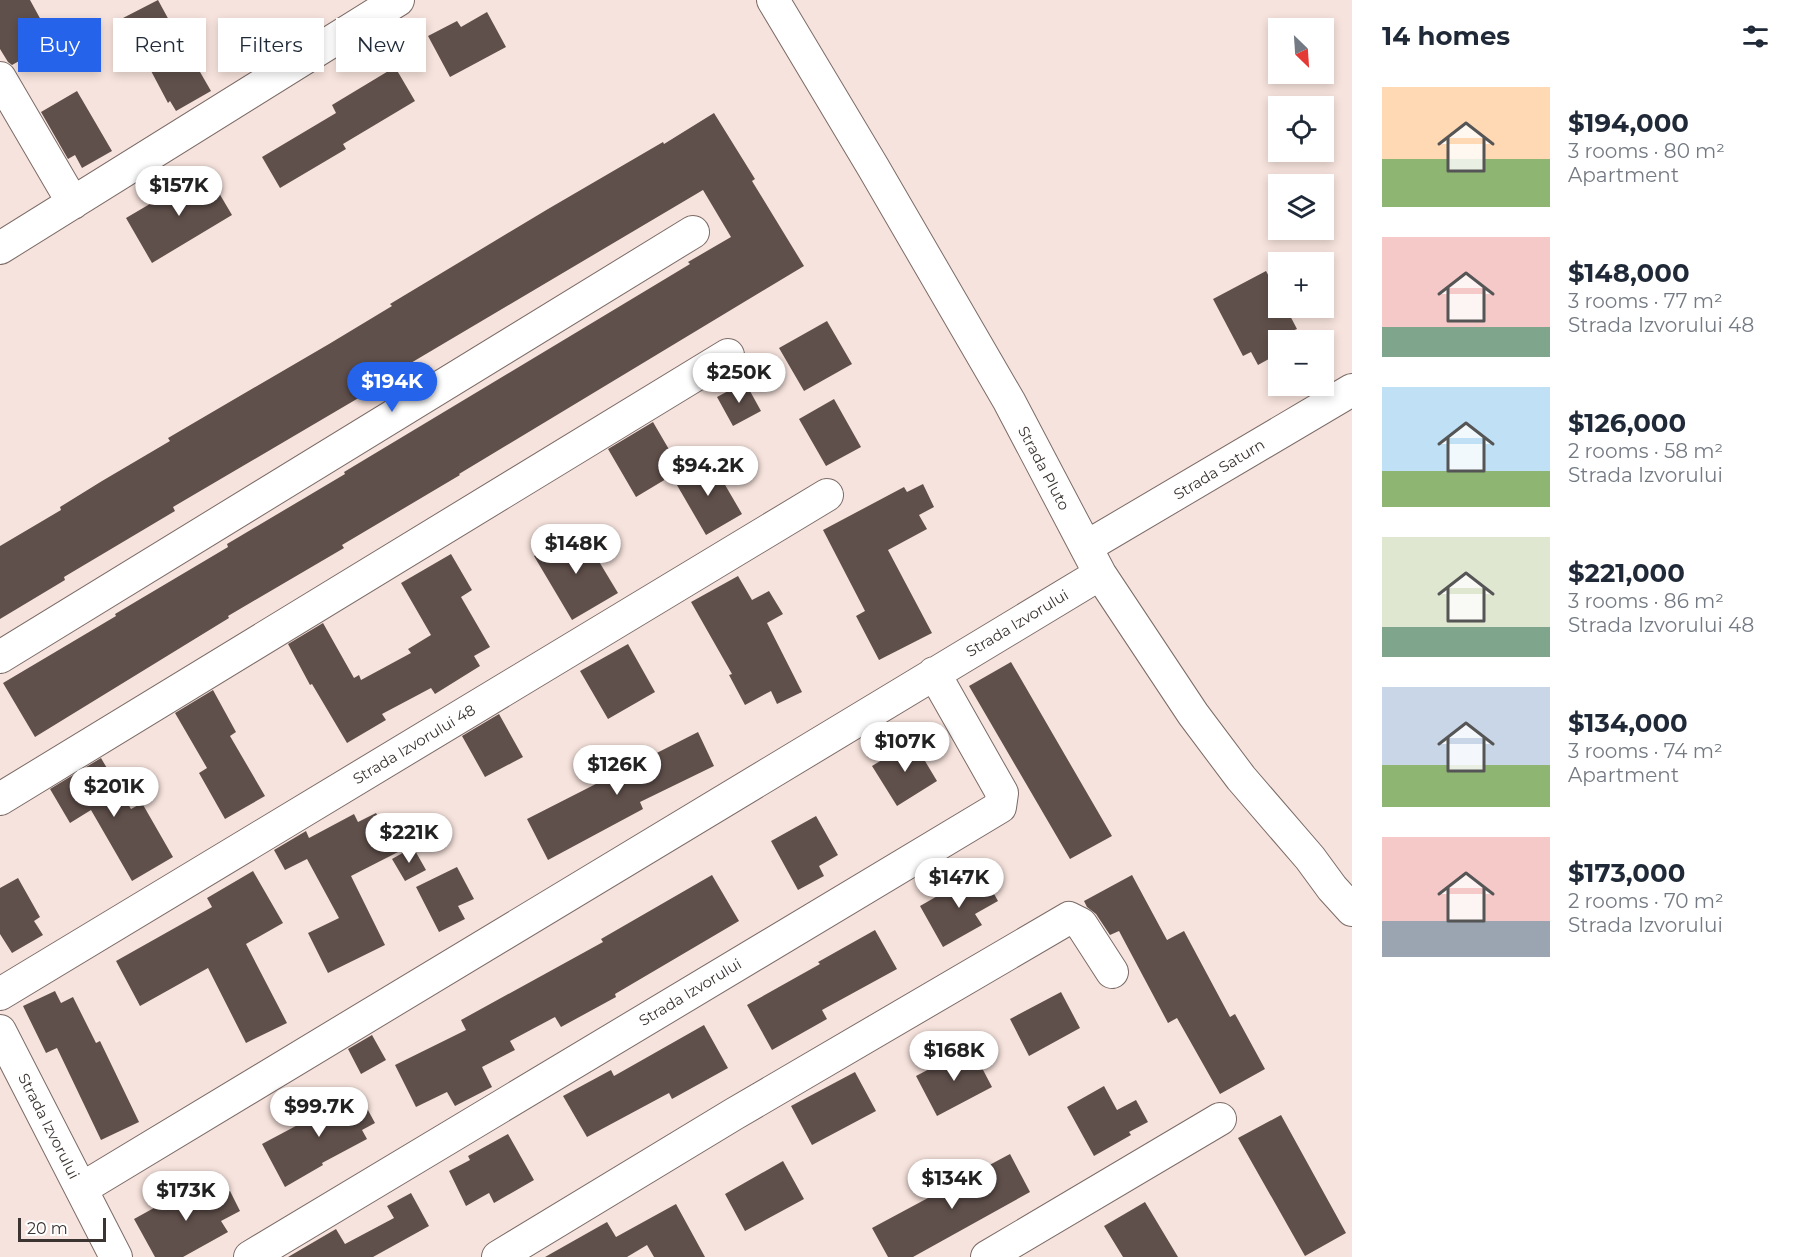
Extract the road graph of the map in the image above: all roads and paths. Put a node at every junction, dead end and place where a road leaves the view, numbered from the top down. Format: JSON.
{"nodes":[{"id":1,"x":398,"y":0,"type":"edge"},
{"id":2,"x":773,"y":0,"type":"edge"},
{"id":3,"x":0,"y":78,"type":"edge"},
{"id":4,"x":73,"y":203,"type":"junction"},
{"id":5,"x":693,"y":232,"type":"dead end"},
{"id":6,"x":0,"y":248,"type":"edge"},
{"id":7,"x":728,"y":355,"type":"dead end"},
{"id":8,"x":1352,"y":390,"type":"edge"},
{"id":9,"x":827,"y":495,"type":"dead end"},
{"id":10,"x":1093,"y":560,"type":"junction"},
{"id":11,"x":0,"y":657,"type":"edge"},
{"id":12,"x":934,"y":673,"type":"junction"},
{"id":13,"x":0,"y":799,"type":"edge"},
{"id":14,"x":1352,"y":910,"type":"edge"},
{"id":15,"x":1112,"y":972,"type":"dead end"},
{"id":16,"x":0,"y":994,"type":"edge"},
{"id":17,"x":0,"y":1031,"type":"edge"},
{"id":18,"x":1220,"y":1119,"type":"dead end"},
{"id":19,"x":81,"y":1189,"type":"junction"},
{"id":20,"x":116,"y":1257,"type":"edge"},
{"id":21,"x":250,"y":1257,"type":"edge"},
{"id":22,"x":498,"y":1257,"type":"edge"},
{"id":23,"x":987,"y":1257,"type":"edge"}],
"edges":[{"from":1,"to":4,"type":"street"},
{"from":2,"to":10,"type":"street","name":"Strada Pluto"},
{"from":3,"to":4,"type":"street"},
{"from":4,"to":6,"type":"street"},
{"from":5,"to":11,"type":"street"},
{"from":7,"to":13,"type":"street"},
{"from":8,"to":10,"type":"street","name":"Strada Saturn"},
{"from":9,"to":16,"type":"street","name":"Strada Izvorului 48"},
{"from":10,"to":12,"type":"street","name":"Strada Izvorului"},
{"from":10,"to":14,"type":"street","name":"Strada Pluto"},
{"from":12,"to":19,"type":"street","name":"Strada Izvorului"},
{"from":12,"to":21,"type":"street","name":"Strada Izvorului"},
{"from":15,"to":22,"type":"street"},
{"from":17,"to":19,"type":"street","name":"Strada Izvorului"},
{"from":18,"to":23,"type":"street"},
{"from":19,"to":20,"type":"street","name":"Strada Izvorului"}]}
